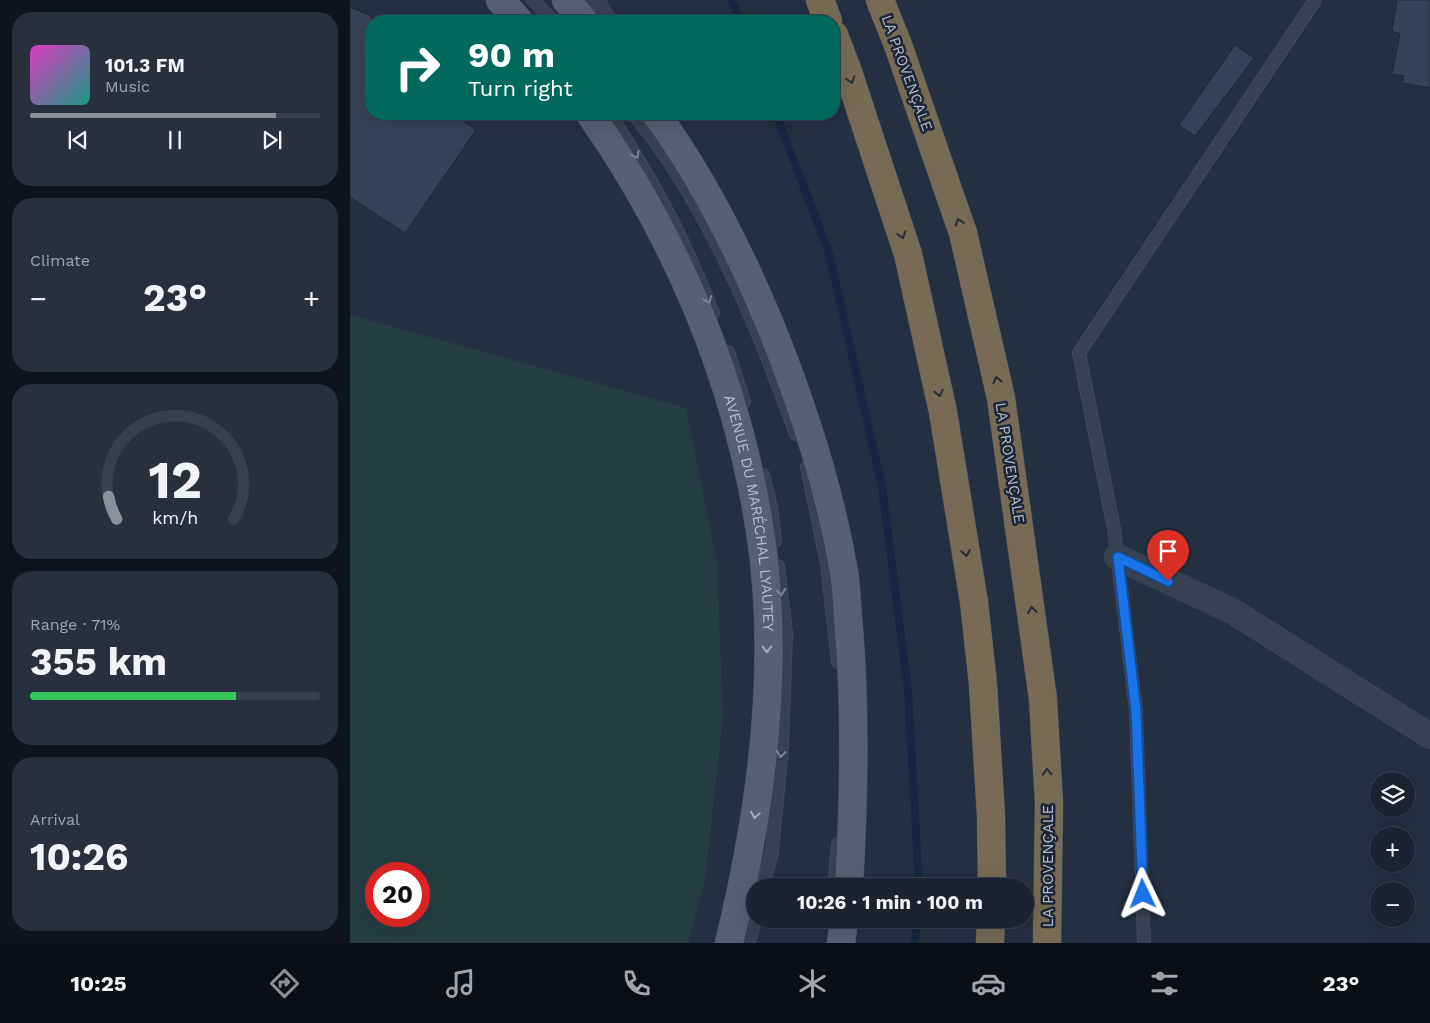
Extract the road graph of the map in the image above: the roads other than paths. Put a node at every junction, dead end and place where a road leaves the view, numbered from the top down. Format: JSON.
{"nodes":[{"id":1,"x":500,"y":0,"type":"edge"},
{"id":2,"x":529,"y":0,"type":"edge"},
{"id":3,"x":533,"y":0,"type":"edge"},
{"id":4,"x":566,"y":0,"type":"edge"},
{"id":5,"x":591,"y":0,"type":"edge"},
{"id":6,"x":820,"y":0,"type":"edge"},
{"id":7,"x":880,"y":0,"type":"edge"},
{"id":8,"x":1315,"y":0,"type":"edge"},
{"id":9,"x":514,"y":15,"type":"edge"},
{"id":10,"x":540,"y":15,"type":"edge"},
{"id":11,"x":547,"y":15,"type":"edge"},
{"id":12,"x":579,"y":15,"type":"edge"},
{"id":13,"x":600,"y":15,"type":"edge"},
{"id":14,"x":826,"y":15,"type":"edge"},
{"id":15,"x":840,"y":51,"type":"edge"},
{"id":16,"x":594,"y":120,"type":"edge"},
{"id":17,"x":613,"y":120,"type":"edge"},
{"id":18,"x":638,"y":120,"type":"edge"},
{"id":19,"x":661,"y":120,"type":"edge"},
{"id":20,"x":717,"y":323,"type":"dead end"},
{"id":21,"x":724,"y":341,"type":"dead end"},
{"id":22,"x":1118,"y":557,"type":"junction"},
{"id":23,"x":1430,"y":736,"type":"edge"},
{"id":24,"x":765,"y":878,"type":"edge"},
{"id":25,"x":835,"y":878,"type":"edge"},
{"id":26,"x":849,"y":878,"type":"edge"},
{"id":27,"x":992,"y":878,"type":"edge"},
{"id":28,"x":753,"y":928,"type":"edge"},
{"id":29,"x":843,"y":928,"type":"edge"},
{"id":30,"x":991,"y":928,"type":"edge"},
{"id":31,"x":729,"y":943,"type":"edge"},
{"id":32,"x":749,"y":943,"type":"edge"},
{"id":33,"x":841,"y":943,"type":"edge"},
{"id":34,"x":990,"y":943,"type":"edge"},
{"id":35,"x":1047,"y":943,"type":"edge"},
{"id":36,"x":1144,"y":943,"type":"edge"}],
"edges":[{"from":1,"to":9,"type":"main road"},
{"from":2,"to":10,"type":"lane"},
{"from":3,"to":11,"type":"lane"},
{"from":4,"to":12,"type":"main road"},
{"from":5,"to":13,"type":"street"},
{"from":6,"to":14,"type":"highway"},
{"from":35,"to":7,"type":"highway","name":"LA PROVENÇALE","one_way":true},
{"from":8,"to":22,"type":"lane"},
{"from":15,"to":27,"type":"highway","one_way":true},
{"from":16,"to":31,"type":"main road","name":"AVENUE DU MARÉCHAL LYAUTEY","one_way":true},
{"from":17,"to":20,"type":"lane","one_way":true},
{"from":18,"to":25,"type":"lane"},
{"from":19,"to":26,"type":"main road"},
{"from":21,"to":24,"type":"lane","one_way":true},
{"from":22,"to":23,"type":"street"},
{"from":22,"to":36,"type":"lane"},
{"from":28,"to":32,"type":"lane"},
{"from":29,"to":33,"type":"main road"},
{"from":30,"to":34,"type":"highway"}]}
